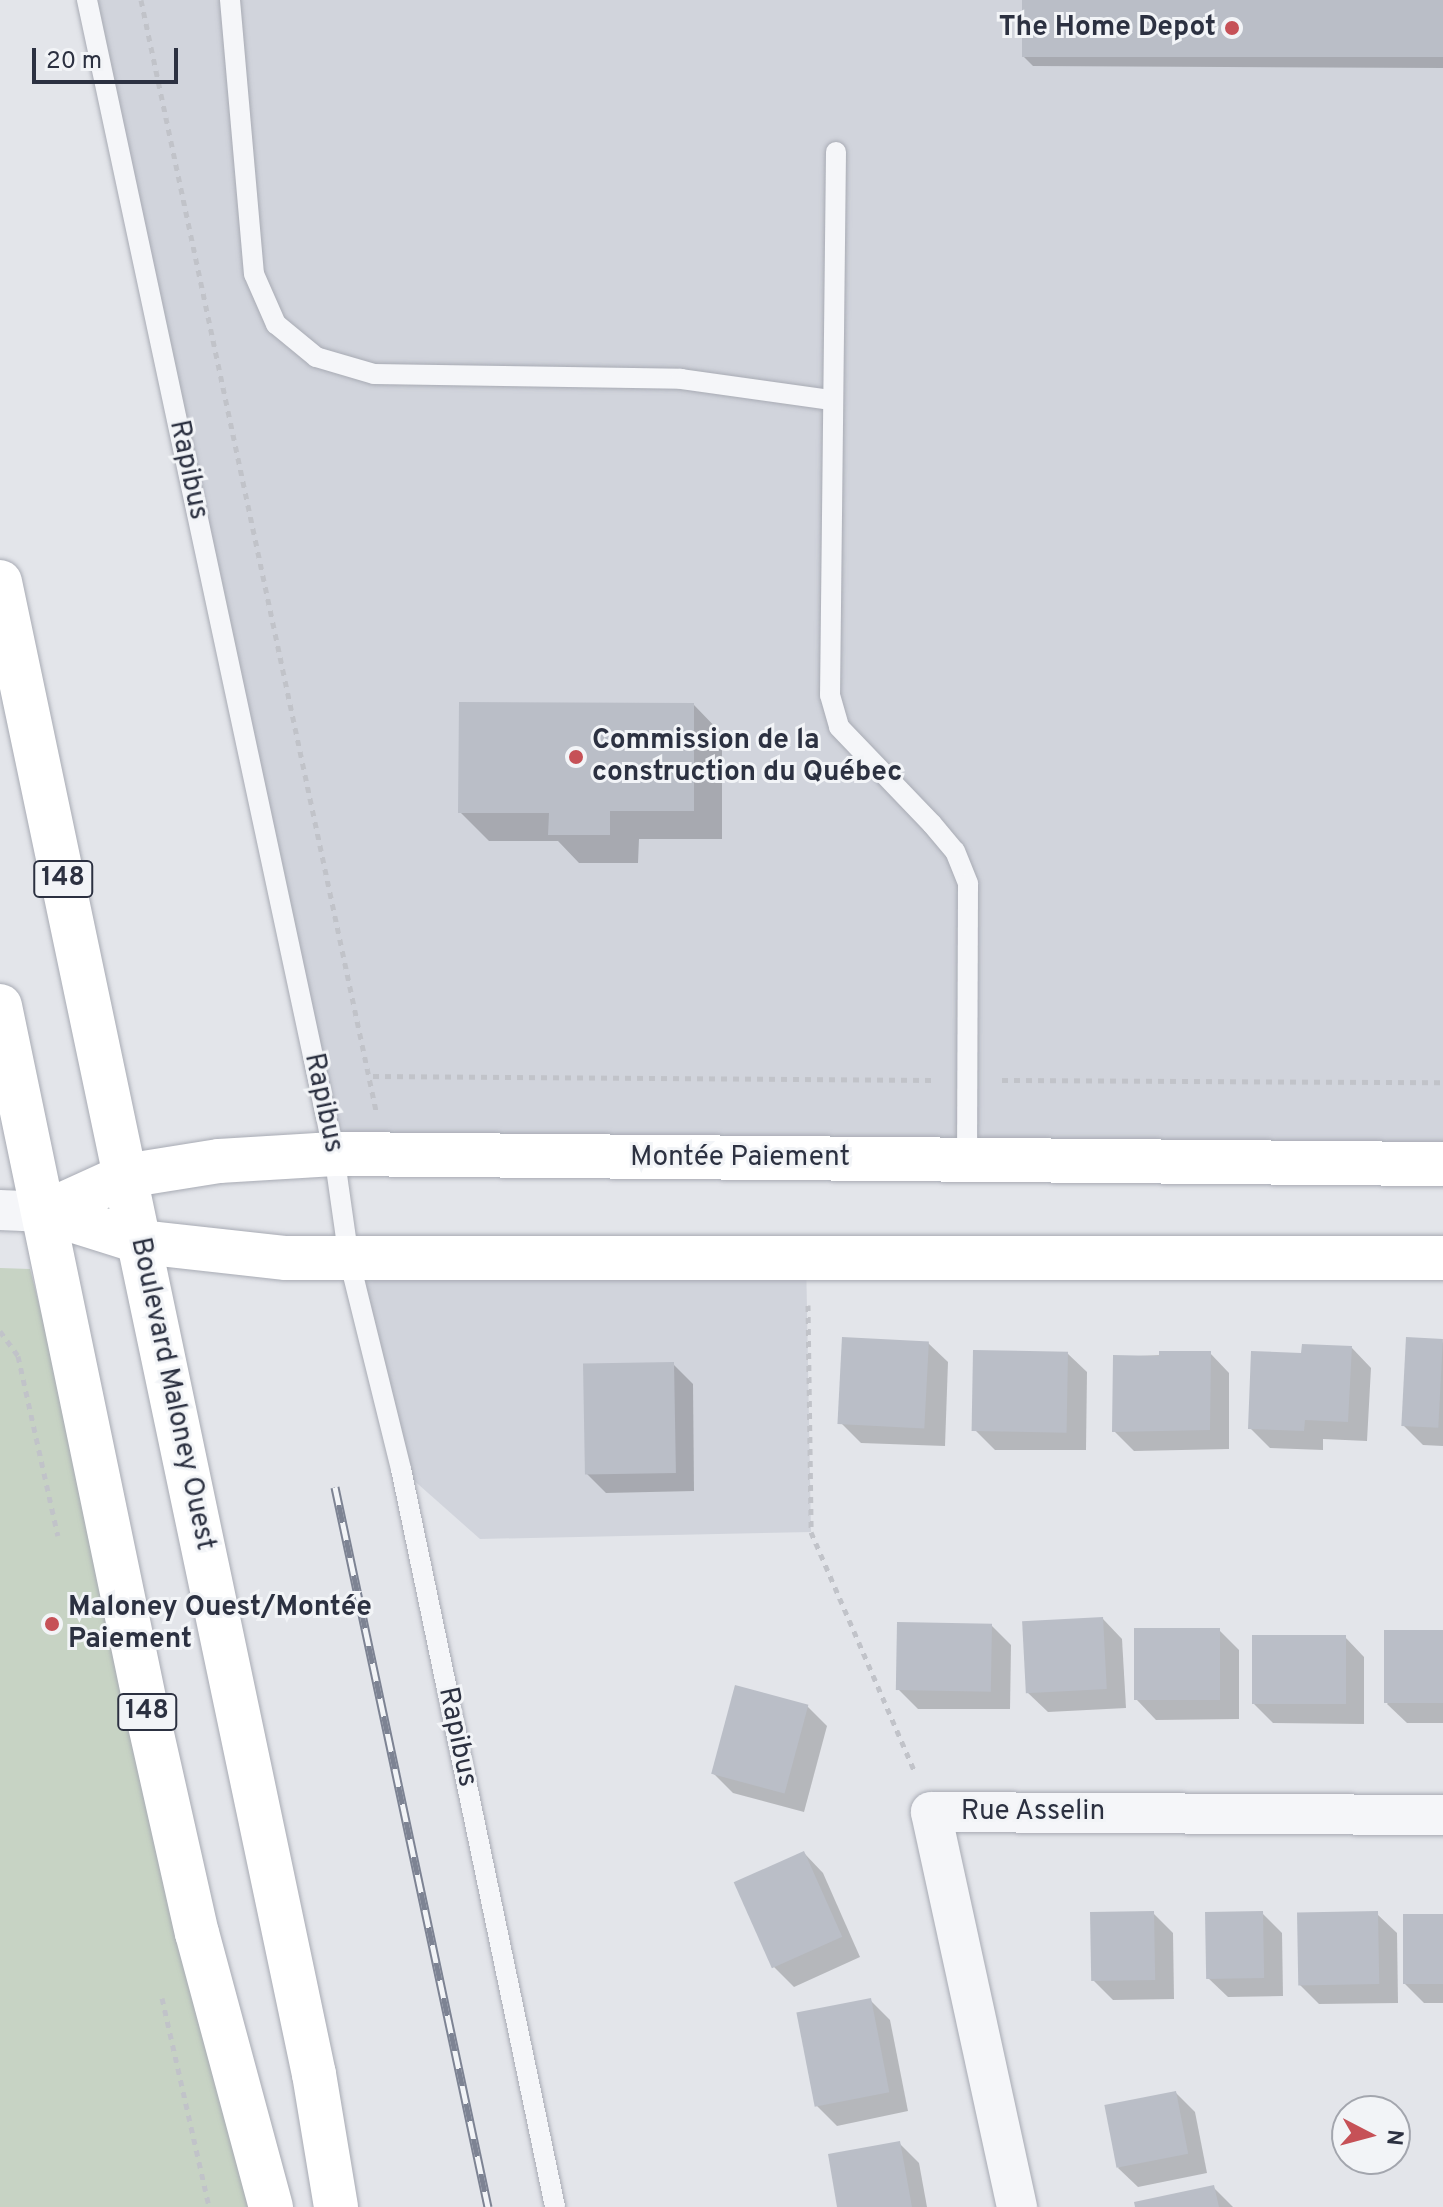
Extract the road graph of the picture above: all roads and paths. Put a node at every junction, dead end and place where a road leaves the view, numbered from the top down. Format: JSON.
{"nodes":[{"id":1,"x":87,"y":0,"type":"edge"},
{"id":2,"x":141,"y":0,"type":"edge"},
{"id":3,"x":230,"y":0,"type":"edge"},
{"id":4,"x":836,"y":152,"type":"dead end"},
{"id":5,"x":831,"y":400,"type":"junction"},
{"id":6,"x":0,"y":582,"type":"edge"},
{"id":7,"x":0,"y":1006,"type":"edge"},
{"id":8,"x":373,"y":1076,"type":"junction"},
{"id":9,"x":967,"y":1080,"type":"junction"},
{"id":10,"x":1443,"y":1082,"type":"edge"},
{"id":11,"x":377,"y":1119,"type":"dead end"},
{"id":12,"x":334,"y":1154,"type":"junction"},
{"id":13,"x":967,"y":1158,"type":"junction"},
{"id":14,"x":1443,"y":1164,"type":"edge"},
{"id":15,"x":125,"y":1176,"type":"junction"},
{"id":16,"x":0,"y":1210,"type":"edge"},
{"id":17,"x":46,"y":1212,"type":"junction"},
{"id":18,"x":141,"y":1242,"type":"junction"},
{"id":19,"x":806,"y":1255,"type":"junction"},
{"id":20,"x":1443,"y":1258,"type":"edge"},
{"id":21,"x":349,"y":1259,"type":"junction"},
{"id":22,"x":931,"y":1812,"type":"junction"},
{"id":23,"x":1443,"y":1815,"type":"edge"},
{"id":24,"x":271,"y":2207,"type":"edge"},
{"id":25,"x":336,"y":2207,"type":"edge"},
{"id":26,"x":555,"y":2207,"type":"edge"},
{"id":27,"x":1017,"y":2207,"type":"edge"}],
"edges":[{"from":1,"to":12,"type":"lane","name":"Rapibus"},
{"from":2,"to":8,"type":"path"},
{"from":3,"to":5,"type":"lane"},
{"from":4,"to":5,"type":"lane"},
{"from":5,"to":9,"type":"lane"},
{"from":6,"to":15,"type":"main road","name":"Boulevard Maloney Ouest","number":"148"},
{"from":7,"to":17,"type":"main road","number":"148"},
{"from":8,"to":9,"type":"path"},
{"from":8,"to":11,"type":"path"},
{"from":9,"to":10,"type":"path"},
{"from":9,"to":13,"type":"lane"},
{"from":12,"to":13,"type":"main road","name":"Montée Paiement"},
{"from":12,"to":15,"type":"main road","name":"Montée Paiement"},
{"from":12,"to":21,"type":"lane","name":"Rapibus"},
{"from":13,"to":14,"type":"main road","name":"Montée Paiement"},
{"from":15,"to":17,"type":"main road","name":"Montée Paiement"},
{"from":15,"to":18,"type":"main road","name":"Boulevard Maloney Ouest","number":"148"},
{"from":16,"to":17,"type":"street","name":"Montée Paiement"},
{"from":17,"to":18,"type":"main road","name":"Montée Paiement"},
{"from":17,"to":24,"type":"main road","number":"148"},
{"from":18,"to":21,"type":"main road","name":"Montée Paiement"},
{"from":18,"to":25,"type":"main road","name":"Boulevard Maloney Ouest","number":"148"},
{"from":19,"to":20,"type":"main road","name":"Montée Paiement"},
{"from":19,"to":21,"type":"main road","name":"Montée Paiement"},
{"from":19,"to":22,"type":"path"},
{"from":21,"to":26,"type":"lane","name":"Rapibus"},
{"from":22,"to":23,"type":"street","name":"Rue Asselin"},
{"from":22,"to":27,"type":"street","name":"Rue Asselin"}]}
